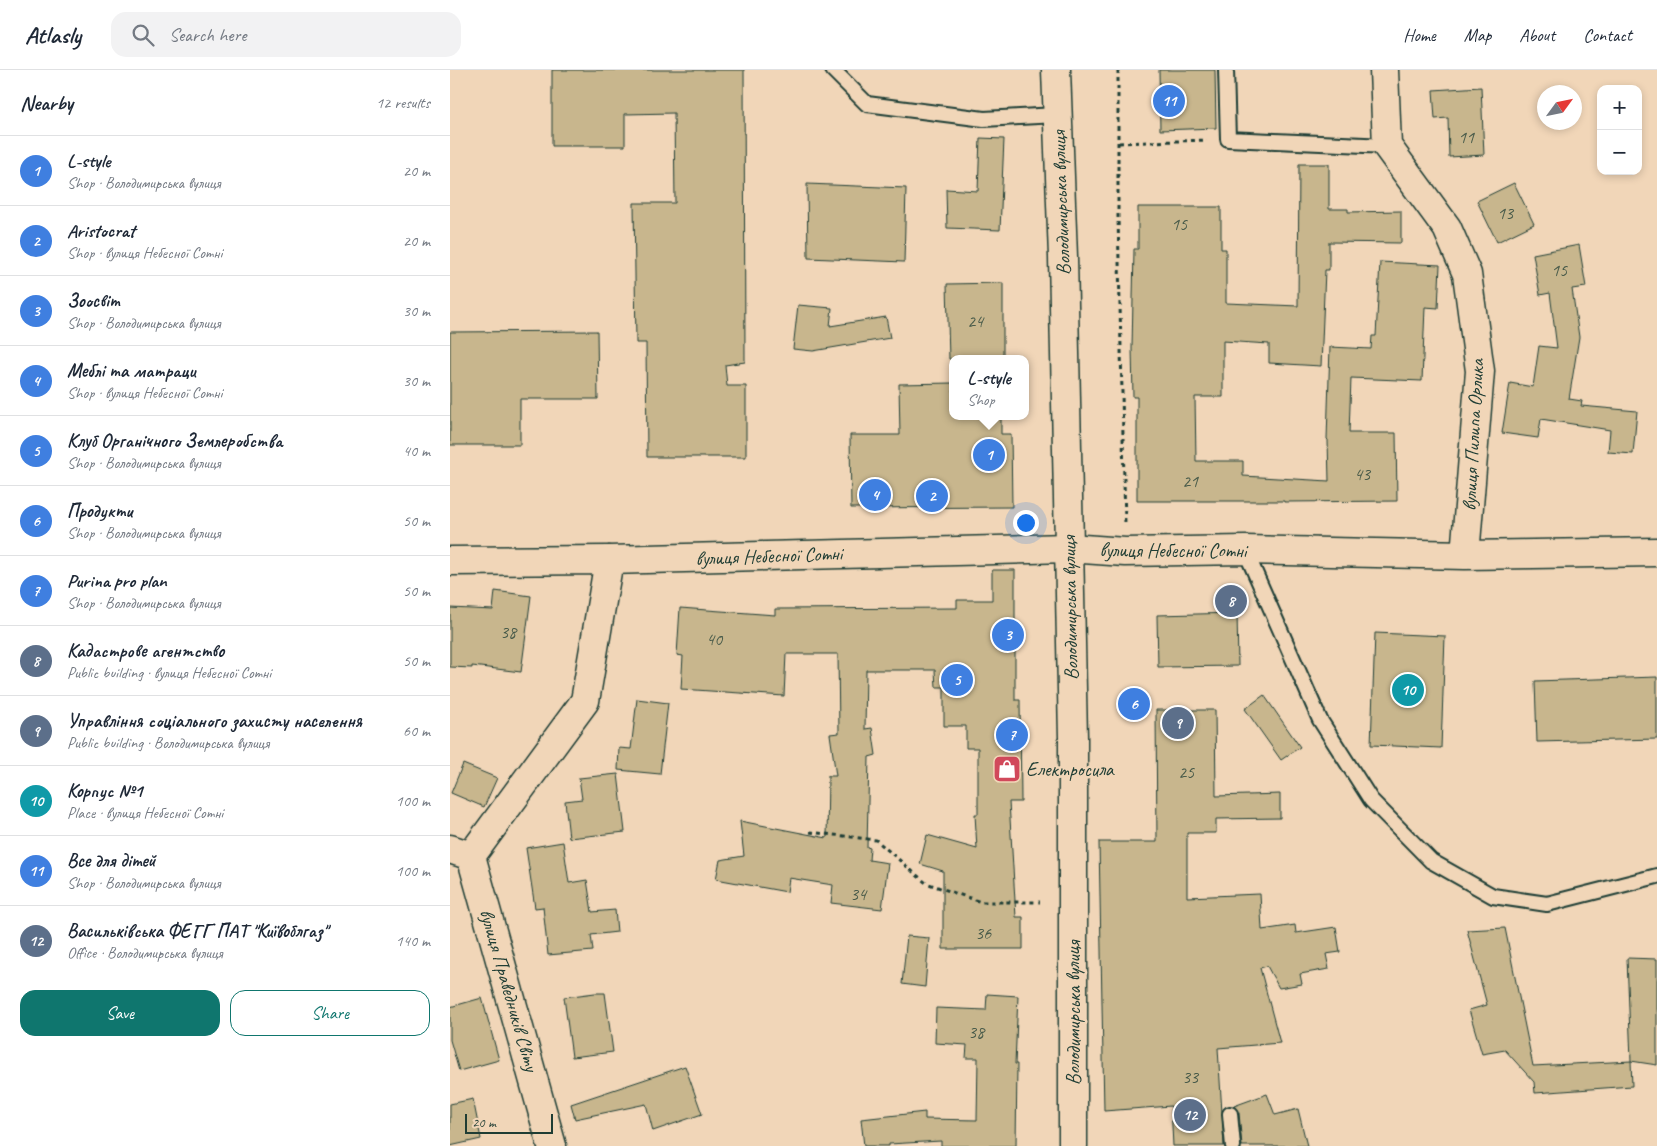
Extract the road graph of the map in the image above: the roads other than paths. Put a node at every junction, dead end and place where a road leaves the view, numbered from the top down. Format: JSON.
{"nodes":[{"id":1,"x":833,"y":70,"type":"edge"},
{"id":2,"x":1056,"y":70,"type":"edge"},
{"id":3,"x":1226,"y":70,"type":"edge"},
{"id":4,"x":1384,"y":70,"type":"edge"},
{"id":5,"x":1057,"y":115,"type":"junction"},
{"id":6,"x":1387,"y":146,"type":"junction"},
{"id":7,"x":1069,"y":548,"type":"junction"},
{"id":8,"x":1245,"y":550,"type":"junction"},
{"id":9,"x":1657,"y":552,"type":"edge"},
{"id":10,"x":1465,"y":555,"type":"junction"},
{"id":11,"x":609,"y":560,"type":"junction"},
{"id":12,"x":450,"y":561,"type":"edge"},
{"id":13,"x":461,"y":852,"type":"edge"},
{"id":14,"x":1657,"y":876,"type":"edge"},
{"id":15,"x":1230,"y":1114,"type":"dead end"},
{"id":16,"x":552,"y":1146,"type":"edge"},
{"id":17,"x":1073,"y":1146,"type":"edge"},
{"id":18,"x":1233,"y":1146,"type":"edge"}],
"edges":[{"from":1,"to":5,"type":"lane"},
{"from":2,"to":5,"type":"street","name":"Володимирська вулиця"},
{"from":3,"to":6,"type":"lane"},
{"from":4,"to":6,"type":"street"},
{"from":5,"to":7,"type":"street","name":"Володимирська вулиця"},
{"from":6,"to":10,"type":"street","name":"вулиця Пилипа Орлика"},
{"from":7,"to":8,"type":"street","name":"вулиця Небесної Сотні"},
{"from":7,"to":11,"type":"street","name":"вулиця Небесної Сотні"},
{"from":7,"to":17,"type":"street","name":"Володимирська вулиця"},
{"from":8,"to":10,"type":"street","name":"вулиця Небесної Сотні"},
{"from":8,"to":14,"type":"lane"},
{"from":9,"to":10,"type":"street","name":"вулиця Небесної Сотні"},
{"from":11,"to":12,"type":"street","name":"вулиця Небесної Сотні"},
{"from":11,"to":13,"type":"street"},
{"from":13,"to":16,"type":"street","name":"вулиця Праведників Світу"},
{"from":15,"to":18,"type":"lane"}]}
